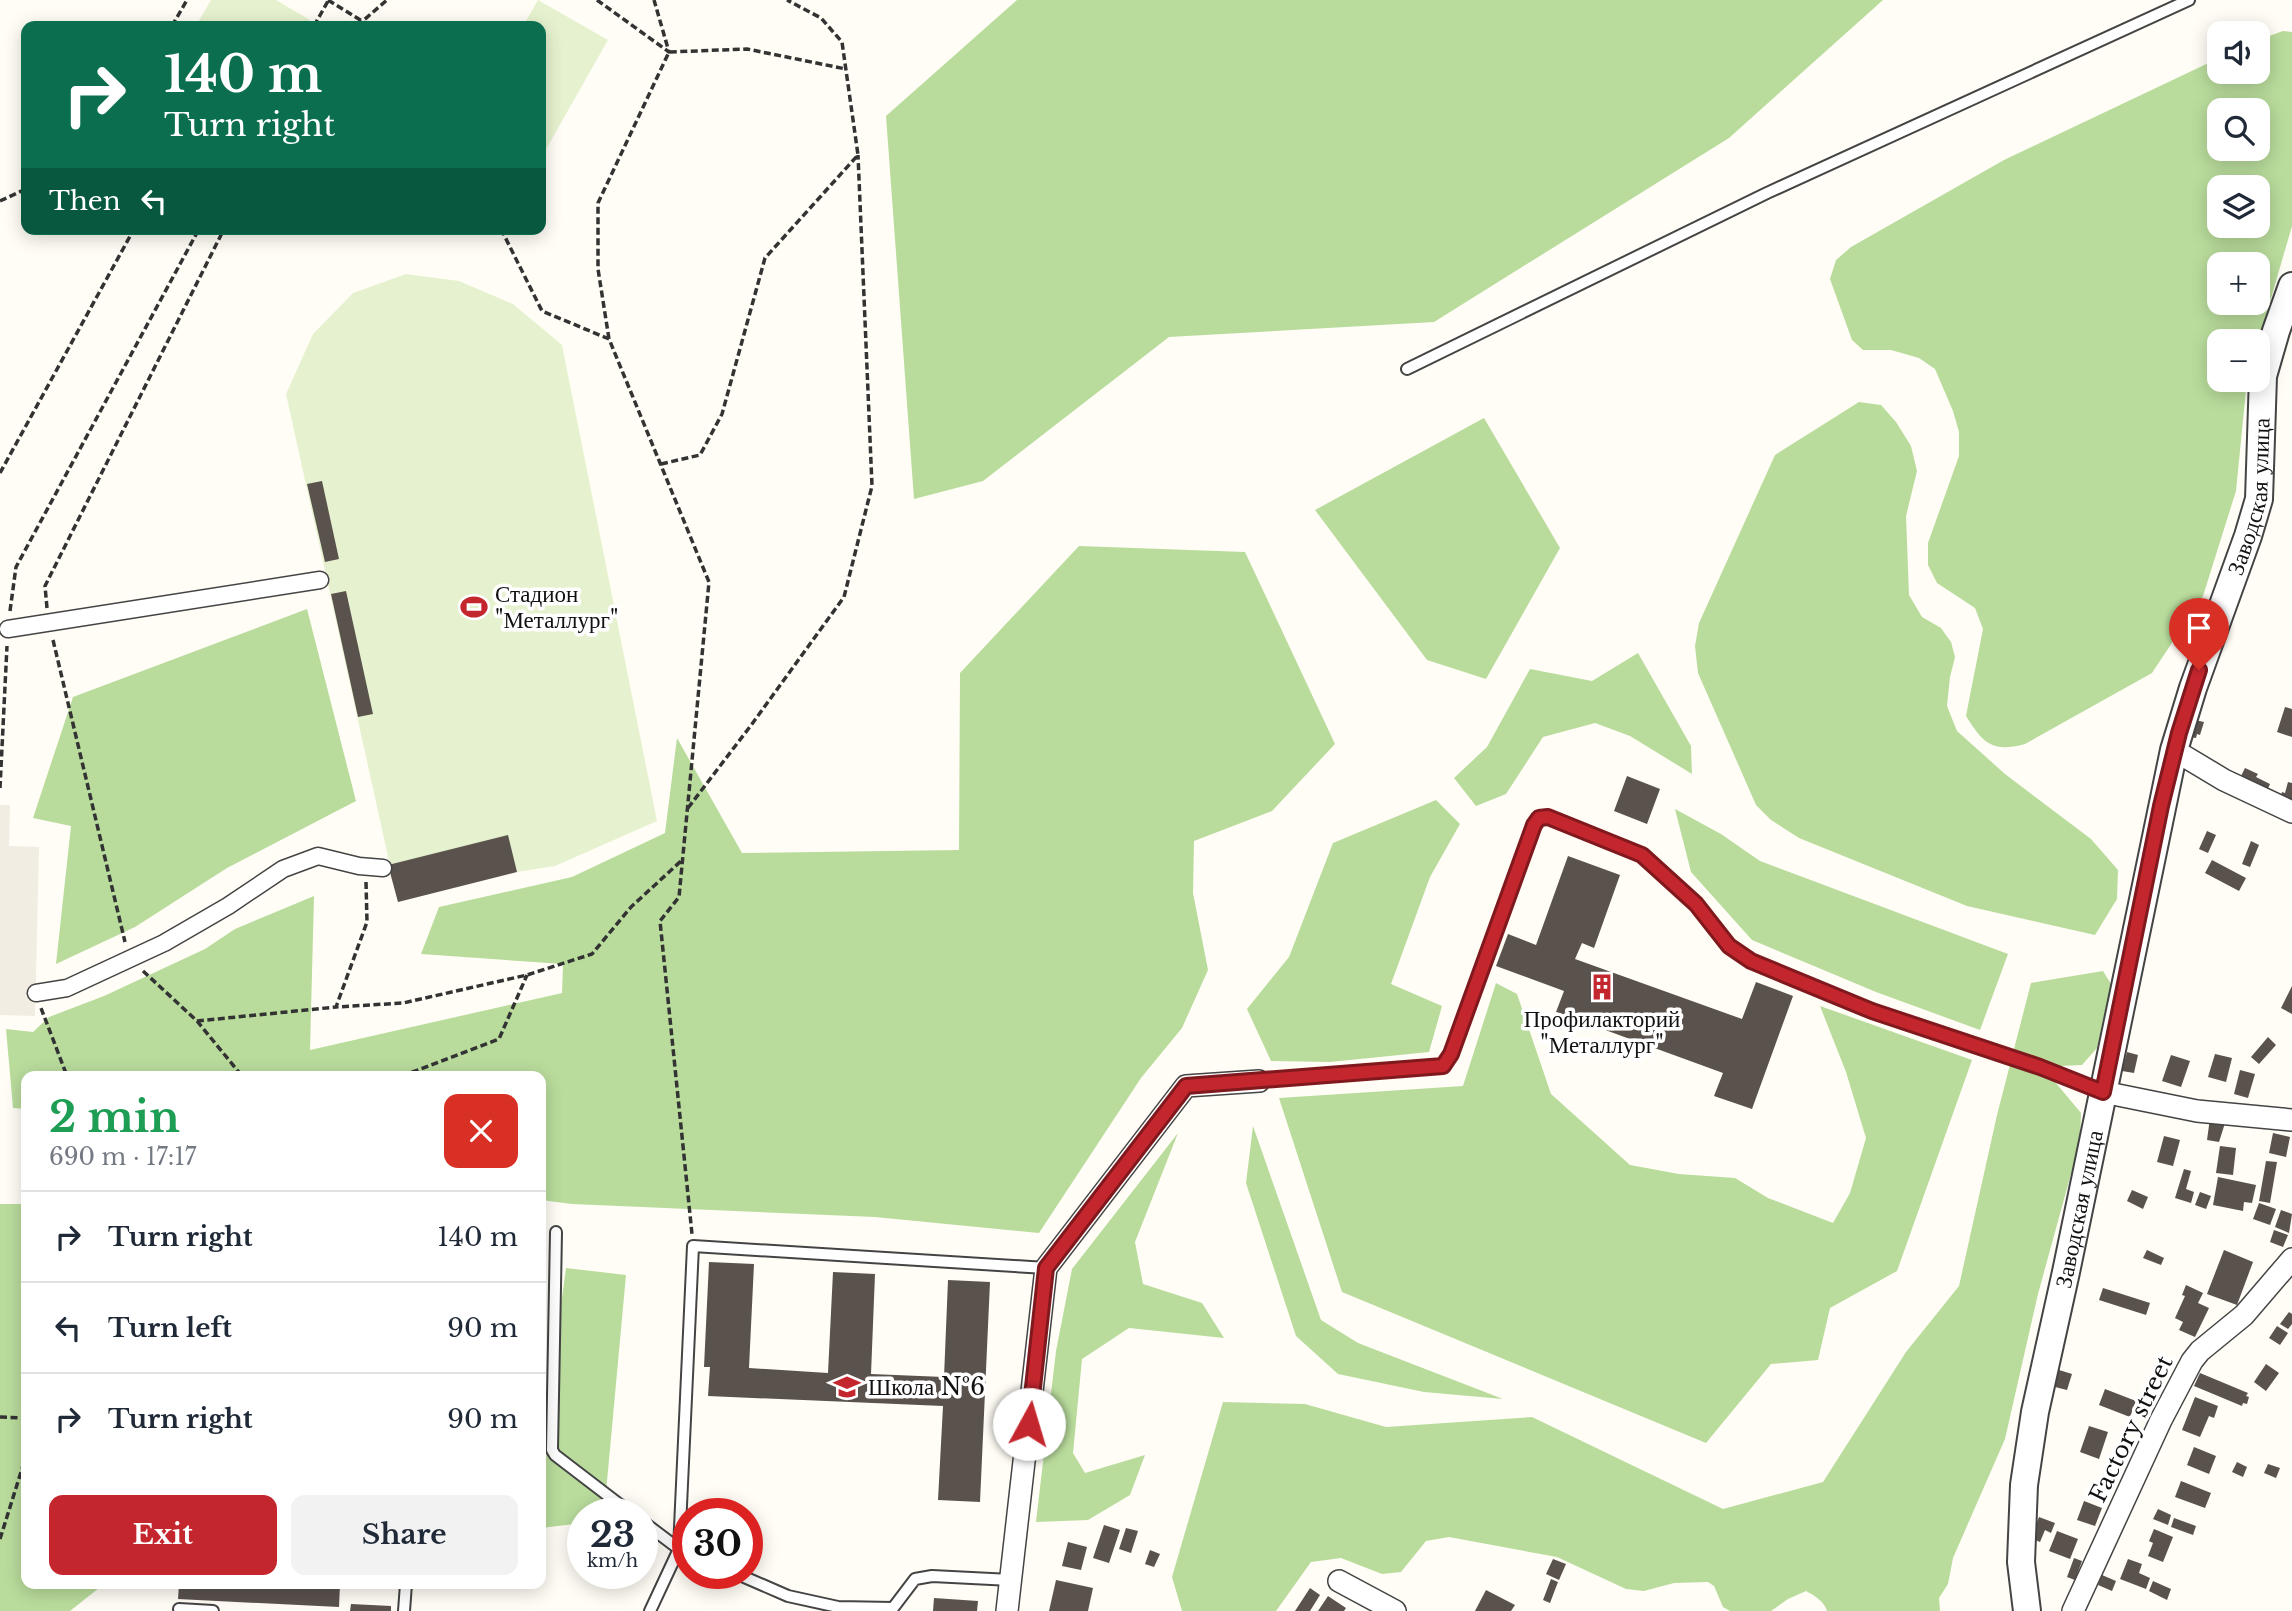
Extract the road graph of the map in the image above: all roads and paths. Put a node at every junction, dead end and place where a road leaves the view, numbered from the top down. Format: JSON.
{"nodes":[{"id":1,"x":187,"y":0,"type":"edge"},
{"id":2,"x":328,"y":0,"type":"edge"},
{"id":3,"x":387,"y":0,"type":"edge"},
{"id":4,"x":597,"y":0,"type":"edge"},
{"id":5,"x":654,"y":0,"type":"edge"},
{"id":6,"x":787,"y":0,"type":"edge"},
{"id":7,"x":2189,"y":0,"type":"edge"},
{"id":8,"x":361,"y":20,"type":"joint"},
{"id":9,"x":175,"y":21,"type":"edge"},
{"id":10,"x":317,"y":21,"type":"edge"},
{"id":11,"x":669,"y":52,"type":"junction"},
{"id":12,"x":846,"y":69,"type":"junction"},
{"id":13,"x":858,"y":155,"type":"junction"},
{"id":14,"x":21,"y":191,"type":"edge"},
{"id":15,"x":0,"y":201,"type":"edge"},
{"id":16,"x":131,"y":235,"type":"edge"},
{"id":17,"x":196,"y":235,"type":"edge"},
{"id":18,"x":221,"y":235,"type":"edge"},
{"id":19,"x":504,"y":235,"type":"edge"},
{"id":20,"x":2292,"y":286,"type":"edge"},
{"id":21,"x":609,"y":339,"type":"junction"},
{"id":22,"x":1407,"y":369,"type":"dead end"},
{"id":23,"x":661,"y":464,"type":"junction"},
{"id":24,"x":0,"y":474,"type":"edge"},
{"id":25,"x":320,"y":580,"type":"dead end"},
{"id":26,"x":48,"y":622,"type":"junction"},
{"id":27,"x":8,"y":629,"type":"junction"},
{"id":28,"x":2174,"y":750,"type":"junction"},
{"id":29,"x":0,"y":788,"type":"edge"},
{"id":30,"x":687,"y":808,"type":"junction"},
{"id":31,"x":2292,"y":813,"type":"edge"},
{"id":32,"x":682,"y":860,"type":"junction"},
{"id":33,"x":365,"y":867,"type":"junction"},
{"id":34,"x":383,"y":868,"type":"dead end"},
{"id":35,"x":130,"y":959,"type":"junction"},
{"id":36,"x":527,"y":975,"type":"junction"},
{"id":37,"x":36,"y":993,"type":"joint"},
{"id":38,"x":337,"y":1007,"type":"junction"},
{"id":39,"x":197,"y":1021,"type":"junction"},
{"id":40,"x":66,"y":1071,"type":"edge"},
{"id":41,"x":238,"y":1071,"type":"edge"},
{"id":42,"x":415,"y":1071,"type":"edge"},
{"id":43,"x":1259,"y":1081,"type":"joint"},
{"id":44,"x":2103,"y":1092,"type":"junction"},
{"id":45,"x":2292,"y":1120,"type":"edge"},
{"id":46,"x":556,"y":1232,"type":"dead end"},
{"id":47,"x":693,"y":1246,"type":"junction"},
{"id":48,"x":2292,"y":1259,"type":"edge"},
{"id":49,"x":1046,"y":1268,"type":"junction"},
{"id":50,"x":0,"y":1417,"type":"edge"},
{"id":51,"x":21,"y":1418,"type":"edge"},
{"id":52,"x":21,"y":1472,"type":"edge"},
{"id":53,"x":611,"y":1498,"type":"edge"},
{"id":54,"x":685,"y":1498,"type":"edge"},
{"id":55,"x":0,"y":1539,"type":"edge"},
{"id":56,"x":672,"y":1571,"type":"edge"},
{"id":57,"x":1011,"y":1580,"type":"junction"},
{"id":58,"x":1339,"y":1581,"type":"dead end"},
{"id":59,"x":763,"y":1585,"type":"edge"},
{"id":60,"x":406,"y":1589,"type":"edge"},
{"id":61,"x":179,"y":1609,"type":"dead end"},
{"id":62,"x":893,"y":1610,"type":"edge"},
{"id":63,"x":214,"y":1611,"type":"edge"},
{"id":64,"x":404,"y":1611,"type":"edge"},
{"id":65,"x":650,"y":1611,"type":"edge"},
{"id":66,"x":1007,"y":1611,"type":"edge"},
{"id":67,"x":1395,"y":1611,"type":"edge"},
{"id":68,"x":2027,"y":1611,"type":"edge"},
{"id":69,"x":2073,"y":1611,"type":"edge"}],
"edges":[{"from":1,"to":9,"type":"path"},
{"from":2,"to":8,"type":"path"},
{"from":2,"to":10,"type":"path"},
{"from":3,"to":8,"type":"path"},
{"from":4,"to":11,"type":"path"},
{"from":5,"to":11,"type":"path"},
{"from":6,"to":12,"type":"path"},
{"from":7,"to":22,"type":"lane"},
{"from":11,"to":12,"type":"path"},
{"from":11,"to":21,"type":"path"},
{"from":12,"to":13,"type":"path"},
{"from":13,"to":23,"type":"path"},
{"from":13,"to":30,"type":"path"},
{"from":14,"to":15,"type":"path"},
{"from":16,"to":24,"type":"path"},
{"from":17,"to":27,"type":"path"},
{"from":18,"to":26,"type":"path"},
{"from":19,"to":21,"type":"path"},
{"from":20,"to":28,"type":"street","name":"Заводская улица"},
{"from":21,"to":23,"type":"path"},
{"from":23,"to":30,"type":"path"},
{"from":25,"to":26,"type":"street"},
{"from":26,"to":27,"type":"street"},
{"from":26,"to":35,"type":"path"},
{"from":27,"to":29,"type":"path"},
{"from":28,"to":31,"type":"street"},
{"from":28,"to":44,"type":"street","name":"Заводская улица"},
{"from":30,"to":32,"type":"path"},
{"from":32,"to":36,"type":"path"},
{"from":32,"to":47,"type":"path"},
{"from":33,"to":34,"type":"street"},
{"from":33,"to":35,"type":"street"},
{"from":33,"to":38,"type":"path"},
{"from":35,"to":37,"type":"street"},
{"from":35,"to":39,"type":"path"},
{"from":36,"to":38,"type":"path"},
{"from":36,"to":42,"type":"path"},
{"from":37,"to":40,"type":"path"},
{"from":38,"to":39,"type":"path"},
{"from":39,"to":41,"type":"path"},
{"from":43,"to":44,"type":"lane"},
{"from":43,"to":49,"type":"street"},
{"from":44,"to":45,"type":"street"},
{"from":44,"to":68,"type":"street","name":"Заводская улица"},
{"from":46,"to":53,"type":"lane"},
{"from":47,"to":49,"type":"lane"},
{"from":47,"to":54,"type":"lane"},
{"from":48,"to":69,"type":"street","name":"Factory street"},
{"from":49,"to":57,"type":"street"},
{"from":50,"to":51,"type":"path"},
{"from":52,"to":55,"type":"path"},
{"from":56,"to":65,"type":"lane"},
{"from":57,"to":62,"type":"lane"},
{"from":57,"to":66,"type":"street"},
{"from":58,"to":67,"type":"street"},
{"from":59,"to":62,"type":"lane"},
{"from":60,"to":64,"type":"lane"},
{"from":61,"to":63,"type":"lane"}]}
